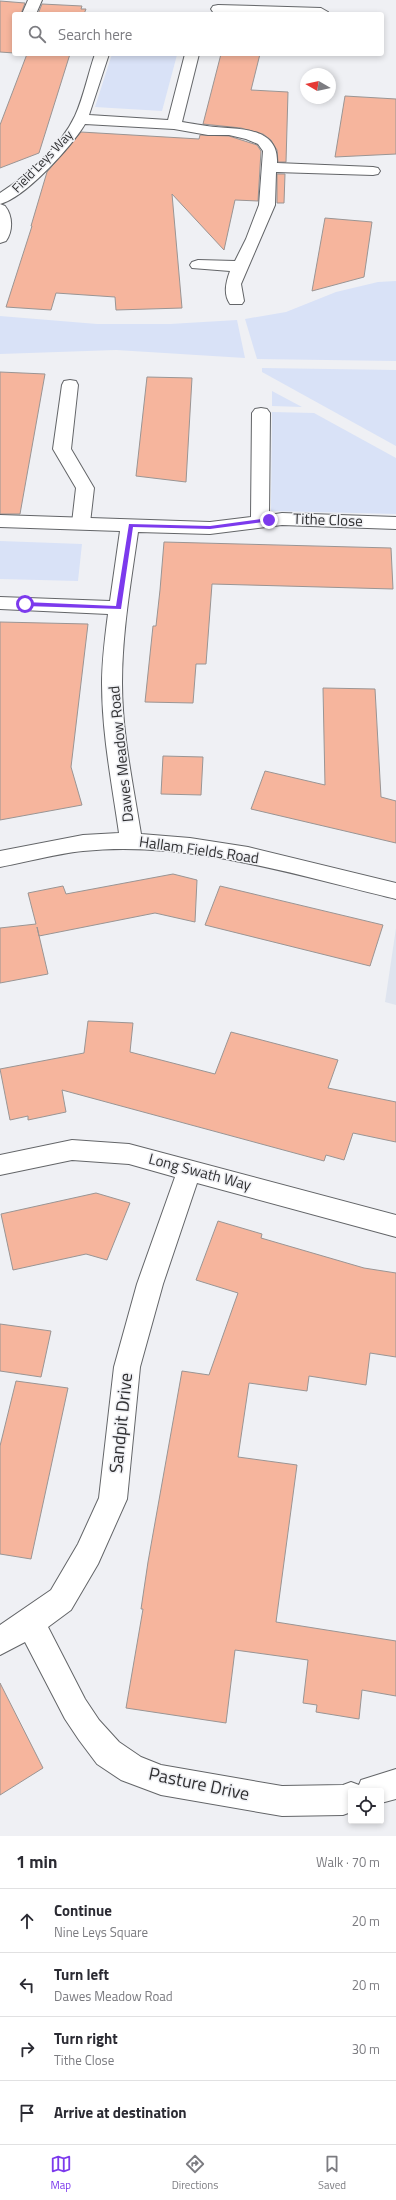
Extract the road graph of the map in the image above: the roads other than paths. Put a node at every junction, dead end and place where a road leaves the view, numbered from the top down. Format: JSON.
{"nodes":[{"id":1,"x":35,"y":0,"type":"edge"},
{"id":2,"x":219,"y":8,"type":"edge"},
{"id":3,"x":30,"y":12,"type":"edge"},
{"id":4,"x":321,"y":12,"type":"dead end"},
{"id":5,"x":101,"y":56,"type":"edge"},
{"id":6,"x":191,"y":56,"type":"edge"},
{"id":7,"x":80,"y":119,"type":"junction"},
{"id":8,"x":174,"y":125,"type":"junction"},
{"id":9,"x":269,"y":167,"type":"junction"},
{"id":10,"x":373,"y":171,"type":"dead end"},
{"id":11,"x":0,"y":200,"type":"edge"},
{"id":12,"x":0,"y":209,"type":"edge"},
{"id":13,"x":0,"y":238,"type":"edge"},
{"id":14,"x":198,"y":265,"type":"dead end"},
{"id":15,"x":240,"y":266,"type":"junction"},
{"id":16,"x":236,"y":301,"type":"dead end"},
{"id":17,"x":70,"y":385,"type":"dead end"},
{"id":18,"x":261,"y":413,"type":"dead end"},
{"id":19,"x":0,"y":520,"type":"edge"},
{"id":20,"x":260,"y":521,"type":"junction"},
{"id":21,"x":81,"y":523,"type":"junction"},
{"id":22,"x":396,"y":523,"type":"edge"},
{"id":23,"x":130,"y":525,"type":"junction"},
{"id":24,"x":0,"y":603,"type":"edge"},
{"id":25,"x":119,"y":608,"type":"junction"},
{"id":26,"x":131,"y":841,"type":"junction"},
{"id":27,"x":0,"y":859,"type":"edge"},
{"id":28,"x":396,"y":891,"type":"edge"},
{"id":29,"x":0,"y":1165,"type":"edge"},
{"id":30,"x":190,"y":1169,"type":"junction"},
{"id":31,"x":396,"y":1226,"type":"edge"},
{"id":32,"x":30,"y":1623,"type":"junction"},
{"id":33,"x":0,"y":1641,"type":"edge"},
{"id":34,"x":396,"y":1784,"type":"edge"},
{"id":35,"x":382,"y":1788,"type":"edge"},
{"id":36,"x":348,"y":1798,"type":"edge"}],
"edges":[{"from":1,"to":3,"type":"street"},
{"from":2,"to":4,"type":"street"},
{"from":5,"to":7,"type":"street","name":"Field Leys Way"},
{"from":6,"to":8,"type":"street"},
{"from":7,"to":8,"type":"street"},
{"from":7,"to":11,"type":"street","name":"Field Leys Way"},
{"from":8,"to":9,"type":"street"},
{"from":9,"to":10,"type":"street"},
{"from":9,"to":15,"type":"street"},
{"from":12,"to":13,"type":"street"},
{"from":14,"to":15,"type":"street"},
{"from":15,"to":16,"type":"street"},
{"from":17,"to":21,"type":"street"},
{"from":18,"to":20,"type":"street"},
{"from":19,"to":21,"type":"street","name":"Tithe Close"},
{"from":20,"to":22,"type":"street","name":"Tithe Close"},
{"from":20,"to":23,"type":"street","name":"Tithe Close"},
{"from":21,"to":23,"type":"street","name":"Tithe Close"},
{"from":23,"to":25,"type":"street","name":"Dawes Meadow Road"},
{"from":24,"to":25,"type":"street"},
{"from":25,"to":26,"type":"street","name":"Dawes Meadow Road"},
{"from":26,"to":27,"type":"street","name":"Hallam Fields Road"},
{"from":26,"to":28,"type":"street","name":"Hallam Fields Road"},
{"from":29,"to":30,"type":"street","name":"Long Swath Way"},
{"from":30,"to":31,"type":"street","name":"Long Swath Way"},
{"from":30,"to":32,"type":"street","name":"Sandpit Drive"},
{"from":32,"to":33,"type":"street","name":"Sandpit Drive"},
{"from":32,"to":36,"type":"street","name":"Pasture Drive"},
{"from":34,"to":35,"type":"street"}]}
